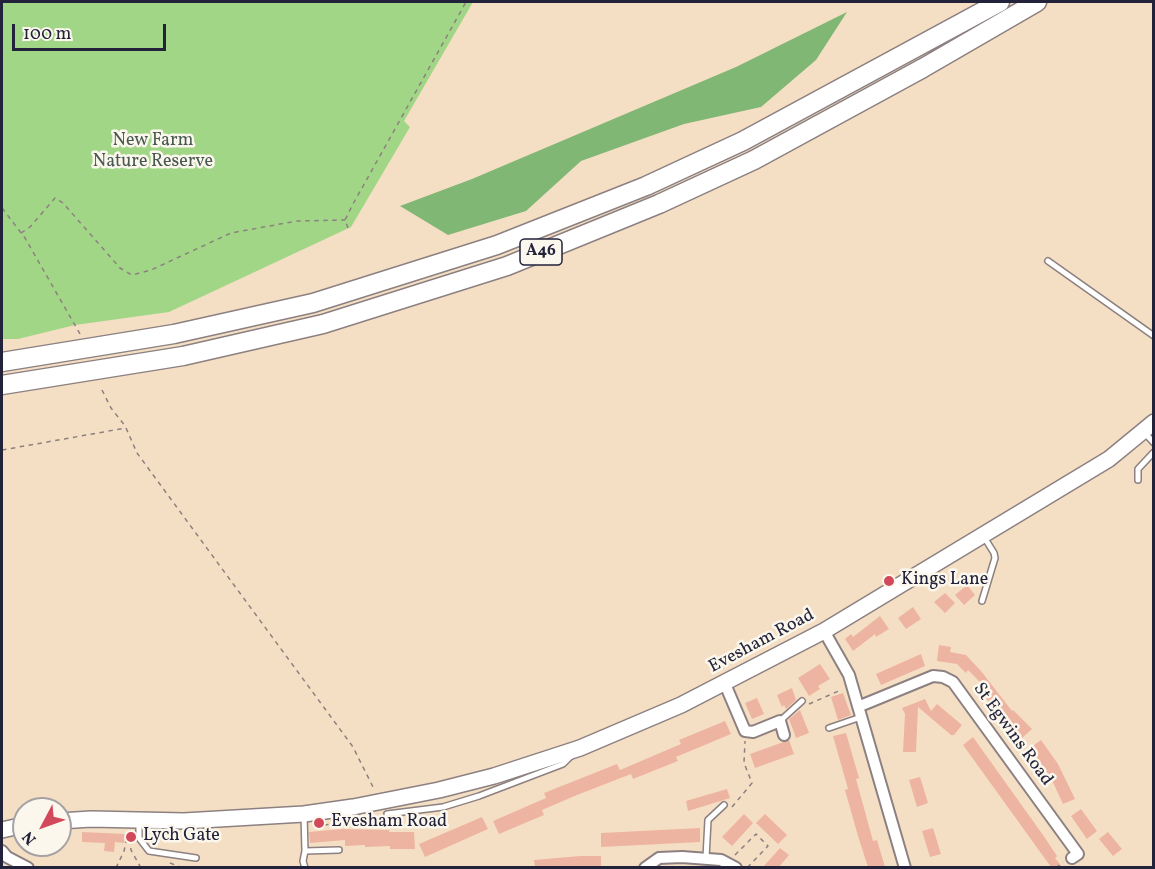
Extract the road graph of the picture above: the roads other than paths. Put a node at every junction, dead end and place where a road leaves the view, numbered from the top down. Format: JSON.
{"nodes":[{"id":1,"x":1000,"y":2,"type":"edge"},
{"id":2,"x":1037,"y":2,"type":"edge"},
{"id":3,"x":1048,"y":261,"type":"dead end"},
{"id":4,"x":1154,"y":336,"type":"edge"},
{"id":5,"x":2,"y":362,"type":"edge"},
{"id":6,"x":2,"y":385,"type":"edge"},
{"id":7,"x":1148,"y":426,"type":"edge"},
{"id":8,"x":1154,"y":443,"type":"edge"},
{"id":9,"x":1154,"y":452,"type":"edge"},
{"id":10,"x":1138,"y":480,"type":"dead end"},
{"id":11,"x":983,"y":536,"type":"junction"},
{"id":12,"x":982,"y":601,"type":"dead end"},
{"id":13,"x":824,"y":631,"type":"junction"},
{"id":14,"x":725,"y":684,"type":"junction"},
{"id":15,"x":801,"y":701,"type":"dead end"},
{"id":16,"x":861,"y":711,"type":"junction"},
{"id":17,"x":780,"y":721,"type":"junction"},
{"id":18,"x":829,"y":728,"type":"dead end"},
{"id":19,"x":784,"y":735,"type":"dead end"},
{"id":20,"x":580,"y":748,"type":"junction"},
{"id":21,"x":439,"y":790,"type":"junction"},
{"id":22,"x":724,"y":805,"type":"dead end"},
{"id":23,"x":443,"y":807,"type":"junction"},
{"id":24,"x":384,"y":812,"type":"junction"},
{"id":25,"x":133,"y":820,"type":"junction"},
{"id":26,"x":305,"y":820,"type":"junction"},
{"id":27,"x":72,"y":821,"type":"edge"},
{"id":28,"x":339,"y":850,"type":"dead end"},
{"id":29,"x":2,"y":851,"type":"edge"},
{"id":30,"x":305,"y":851,"type":"junction"},
{"id":31,"x":196,"y":858,"type":"dead end"},
{"id":32,"x":706,"y":858,"type":"junction"},
{"id":33,"x":1072,"y":858,"type":"dead end"},
{"id":34,"x":732,"y":865,"type":"edge"},
{"id":35,"x":28,"y":867,"type":"edge"},
{"id":36,"x":306,"y":867,"type":"edge"},
{"id":37,"x":645,"y":867,"type":"edge"},
{"id":38,"x":905,"y":867,"type":"edge"}],
"edges":[{"from":1,"to":5,"type":"highway","number":"A46"},
{"from":2,"to":6,"type":"highway","number":"A46"},
{"from":3,"to":4,"type":"lane"},
{"from":7,"to":8,"type":"lane"},
{"from":7,"to":11,"type":"main road","name":"Evesham Road"},
{"from":9,"to":10,"type":"lane"},
{"from":11,"to":12,"type":"lane"},
{"from":11,"to":13,"type":"main road","name":"Evesham Road"},
{"from":13,"to":14,"type":"main road","name":"Evesham Road"},
{"from":13,"to":16,"type":"street"},
{"from":14,"to":17,"type":"street"},
{"from":14,"to":20,"type":"main road","name":"Evesham Road"},
{"from":15,"to":17,"type":"lane"},
{"from":16,"to":18,"type":"lane"},
{"from":16,"to":33,"type":"street","name":"St Egwins Road"},
{"from":16,"to":38,"type":"street"},
{"from":17,"to":19,"type":"street"},
{"from":20,"to":21,"type":"main road","name":"Evesham Road"},
{"from":20,"to":23,"type":"lane"},
{"from":21,"to":23,"type":"lane"},
{"from":21,"to":24,"type":"main road","name":"Evesham Road"},
{"from":22,"to":32,"type":"lane"},
{"from":23,"to":24,"type":"lane"},
{"from":24,"to":26,"type":"main road","name":"Evesham Road"},
{"from":25,"to":26,"type":"main road","name":"Evesham Road"},
{"from":25,"to":27,"type":"main road","name":"Evesham Road"},
{"from":25,"to":31,"type":"lane"},
{"from":26,"to":30,"type":"lane"},
{"from":28,"to":30,"type":"lane"},
{"from":29,"to":35,"type":"street"},
{"from":30,"to":36,"type":"lane"},
{"from":32,"to":34,"type":"street"},
{"from":32,"to":37,"type":"street"}]}
